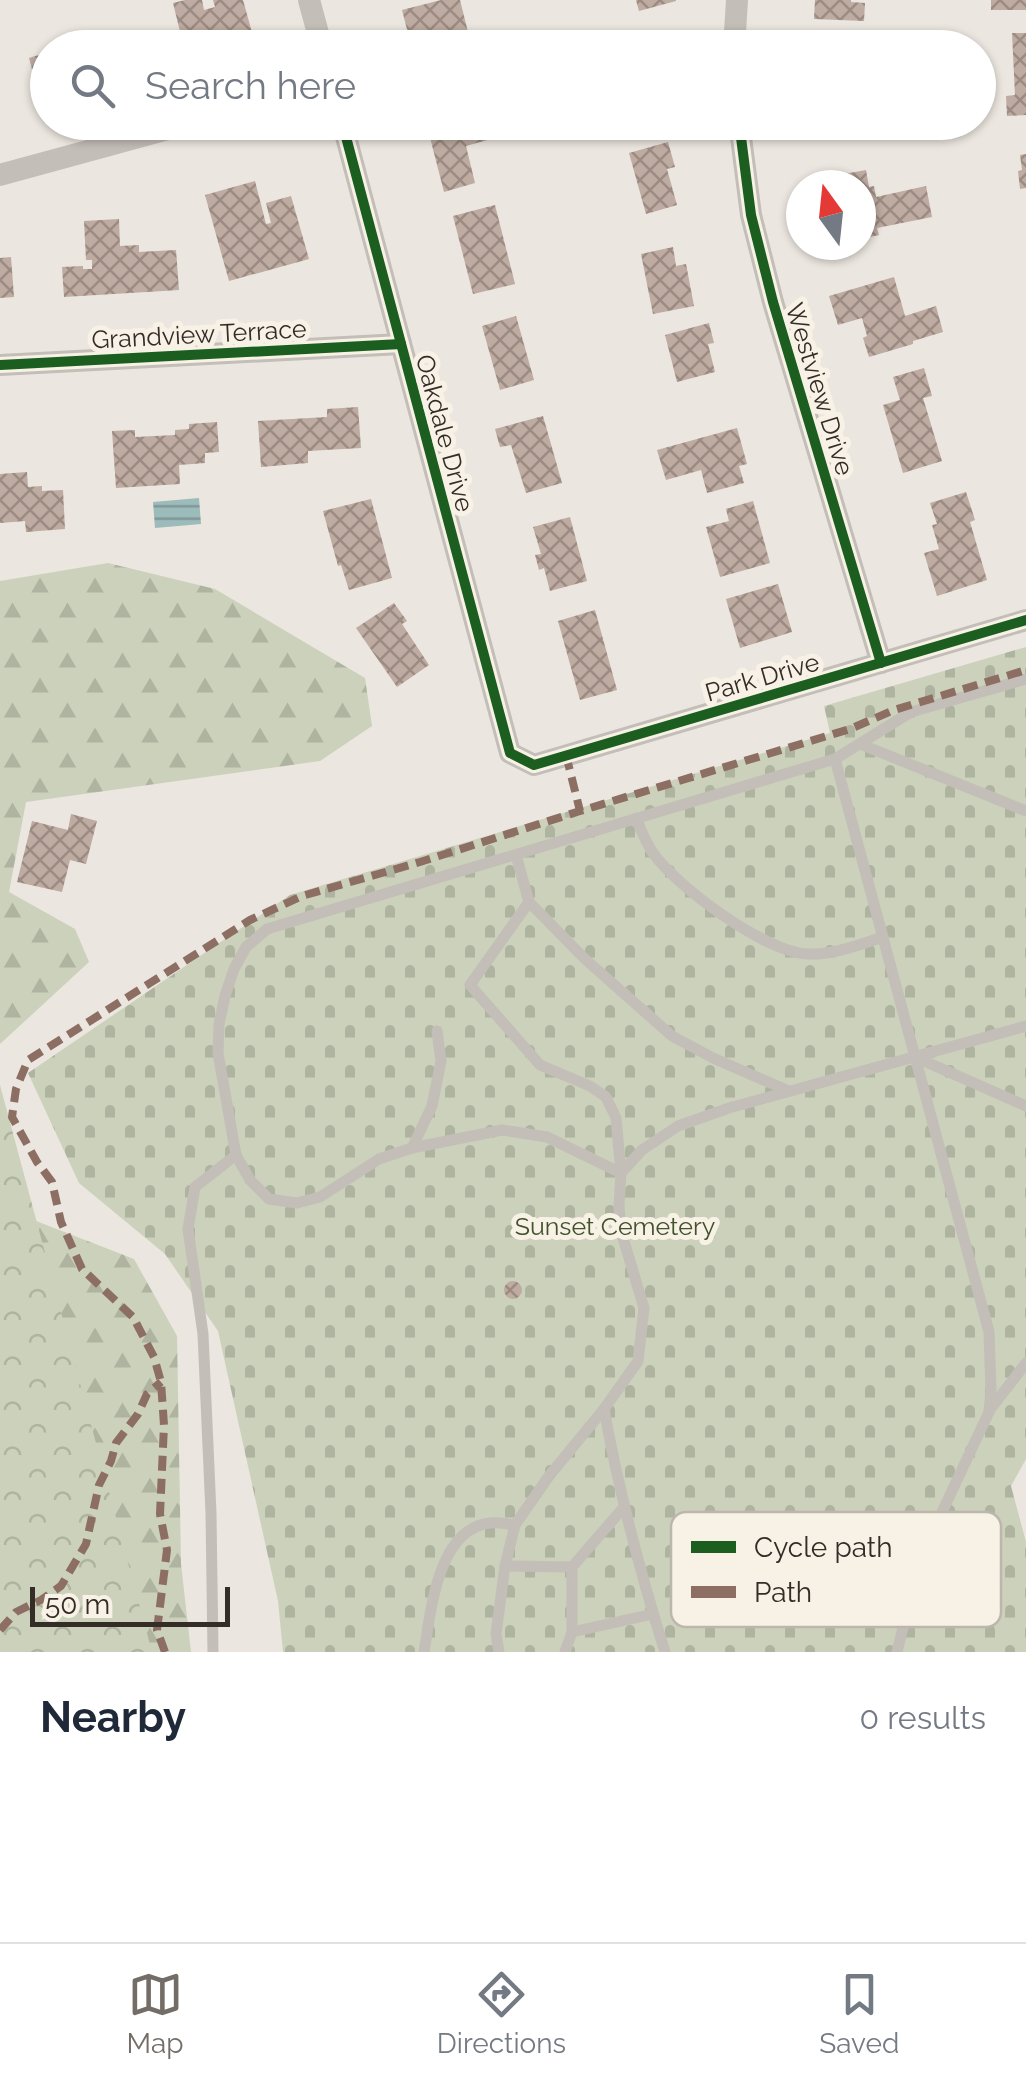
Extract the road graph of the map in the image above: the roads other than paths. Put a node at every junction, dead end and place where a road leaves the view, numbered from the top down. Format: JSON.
{"nodes":[{"id":1,"x":309,"y":0,"type":"edge"},
{"id":2,"x":737,"y":0,"type":"edge"},
{"id":3,"x":317,"y":30,"type":"edge"},
{"id":4,"x":735,"y":30,"type":"edge"},
{"id":5,"x":128,"y":140,"type":"edge"},
{"id":6,"x":347,"y":140,"type":"edge"},
{"id":7,"x":742,"y":140,"type":"edge"},
{"id":8,"x":0,"y":175,"type":"edge"},
{"id":9,"x":401,"y":344,"type":"junction"},
{"id":10,"x":0,"y":364,"type":"edge"},
{"id":11,"x":1026,"y":620,"type":"edge"},
{"id":12,"x":881,"y":663,"type":"junction"},
{"id":13,"x":1026,"y":679,"type":"edge"},
{"id":14,"x":860,"y":744,"type":"junction"},
{"id":15,"x":510,"y":753,"type":"joint"},
{"id":16,"x":836,"y":759,"type":"junction"},
{"id":17,"x":1026,"y":811,"type":"edge"},
{"id":18,"x":636,"y":818,"type":"junction"},
{"id":19,"x":516,"y":855,"type":"junction"},
{"id":20,"x":529,"y":902,"type":"junction"},
{"id":21,"x":883,"y":937,"type":"junction"},
{"id":22,"x":1026,"y":1026,"type":"edge"},
{"id":23,"x":437,"y":1031,"type":"dead end"},
{"id":24,"x":914,"y":1057,"type":"junction"},
{"id":25,"x":789,"y":1091,"type":"junction"},
{"id":26,"x":1026,"y":1106,"type":"edge"},
{"id":27,"x":412,"y":1148,"type":"junction"},
{"id":28,"x":236,"y":1155,"type":"junction"},
{"id":29,"x":622,"y":1173,"type":"junction"},
{"id":30,"x":1026,"y":1363,"type":"edge"},
{"id":31,"x":604,"y":1410,"type":"junction"},
{"id":32,"x":988,"y":1412,"type":"junction"},
{"id":33,"x":625,"y":1506,"type":"junction"},
{"id":34,"x":942,"y":1512,"type":"edge"},
{"id":35,"x":515,"y":1525,"type":"junction"},
{"id":36,"x":505,"y":1566,"type":"junction"},
{"id":37,"x":572,"y":1567,"type":"junction"},
{"id":38,"x":653,"y":1614,"type":"junction"},
{"id":39,"x":903,"y":1627,"type":"edge"},
{"id":40,"x":572,"y":1632,"type":"junction"},
{"id":41,"x":213,"y":1652,"type":"edge"},
{"id":42,"x":424,"y":1652,"type":"edge"},
{"id":43,"x":499,"y":1652,"type":"edge"},
{"id":44,"x":564,"y":1652,"type":"edge"},
{"id":45,"x":665,"y":1652,"type":"edge"},
{"id":46,"x":897,"y":1652,"type":"edge"}],
"edges":[{"from":1,"to":3,"type":"street"},
{"from":2,"to":4,"type":"street"},
{"from":5,"to":8,"type":"street"},
{"from":6,"to":9,"type":"street","name":"Oakdale Drive"},
{"from":7,"to":12,"type":"street","name":"Westview Drive"},
{"from":9,"to":10,"type":"street","name":"Grandview Terrace"},
{"from":9,"to":15,"type":"street","name":"Oakdale Drive"},
{"from":11,"to":12,"type":"street","name":"Park Drive"},
{"from":12,"to":15,"type":"street","name":"Park Drive"},
{"from":13,"to":14,"type":"lane"},
{"from":14,"to":16,"type":"lane"},
{"from":14,"to":17,"type":"lane"},
{"from":16,"to":18,"type":"lane"},
{"from":16,"to":21,"type":"lane"},
{"from":18,"to":19,"type":"lane"},
{"from":18,"to":21,"type":"lane"},
{"from":19,"to":20,"type":"lane"},
{"from":19,"to":28,"type":"lane"},
{"from":20,"to":25,"type":"lane"},
{"from":20,"to":29,"type":"lane"},
{"from":21,"to":24,"type":"lane"},
{"from":22,"to":24,"type":"lane"},
{"from":23,"to":27,"type":"lane"},
{"from":24,"to":25,"type":"lane"},
{"from":24,"to":26,"type":"lane"},
{"from":24,"to":32,"type":"lane"},
{"from":25,"to":29,"type":"lane"},
{"from":27,"to":28,"type":"lane"},
{"from":27,"to":29,"type":"lane"},
{"from":28,"to":41,"type":"lane"},
{"from":29,"to":31,"type":"lane"},
{"from":30,"to":32,"type":"lane"},
{"from":31,"to":33,"type":"lane"},
{"from":31,"to":35,"type":"lane"},
{"from":32,"to":34,"type":"lane"},
{"from":33,"to":37,"type":"lane"},
{"from":33,"to":38,"type":"lane"},
{"from":35,"to":36,"type":"lane"},
{"from":35,"to":42,"type":"lane"},
{"from":36,"to":37,"type":"lane"},
{"from":36,"to":43,"type":"lane"},
{"from":37,"to":40,"type":"lane"},
{"from":38,"to":40,"type":"lane"},
{"from":38,"to":45,"type":"lane"},
{"from":39,"to":46,"type":"lane"},
{"from":40,"to":44,"type":"lane"}]}
